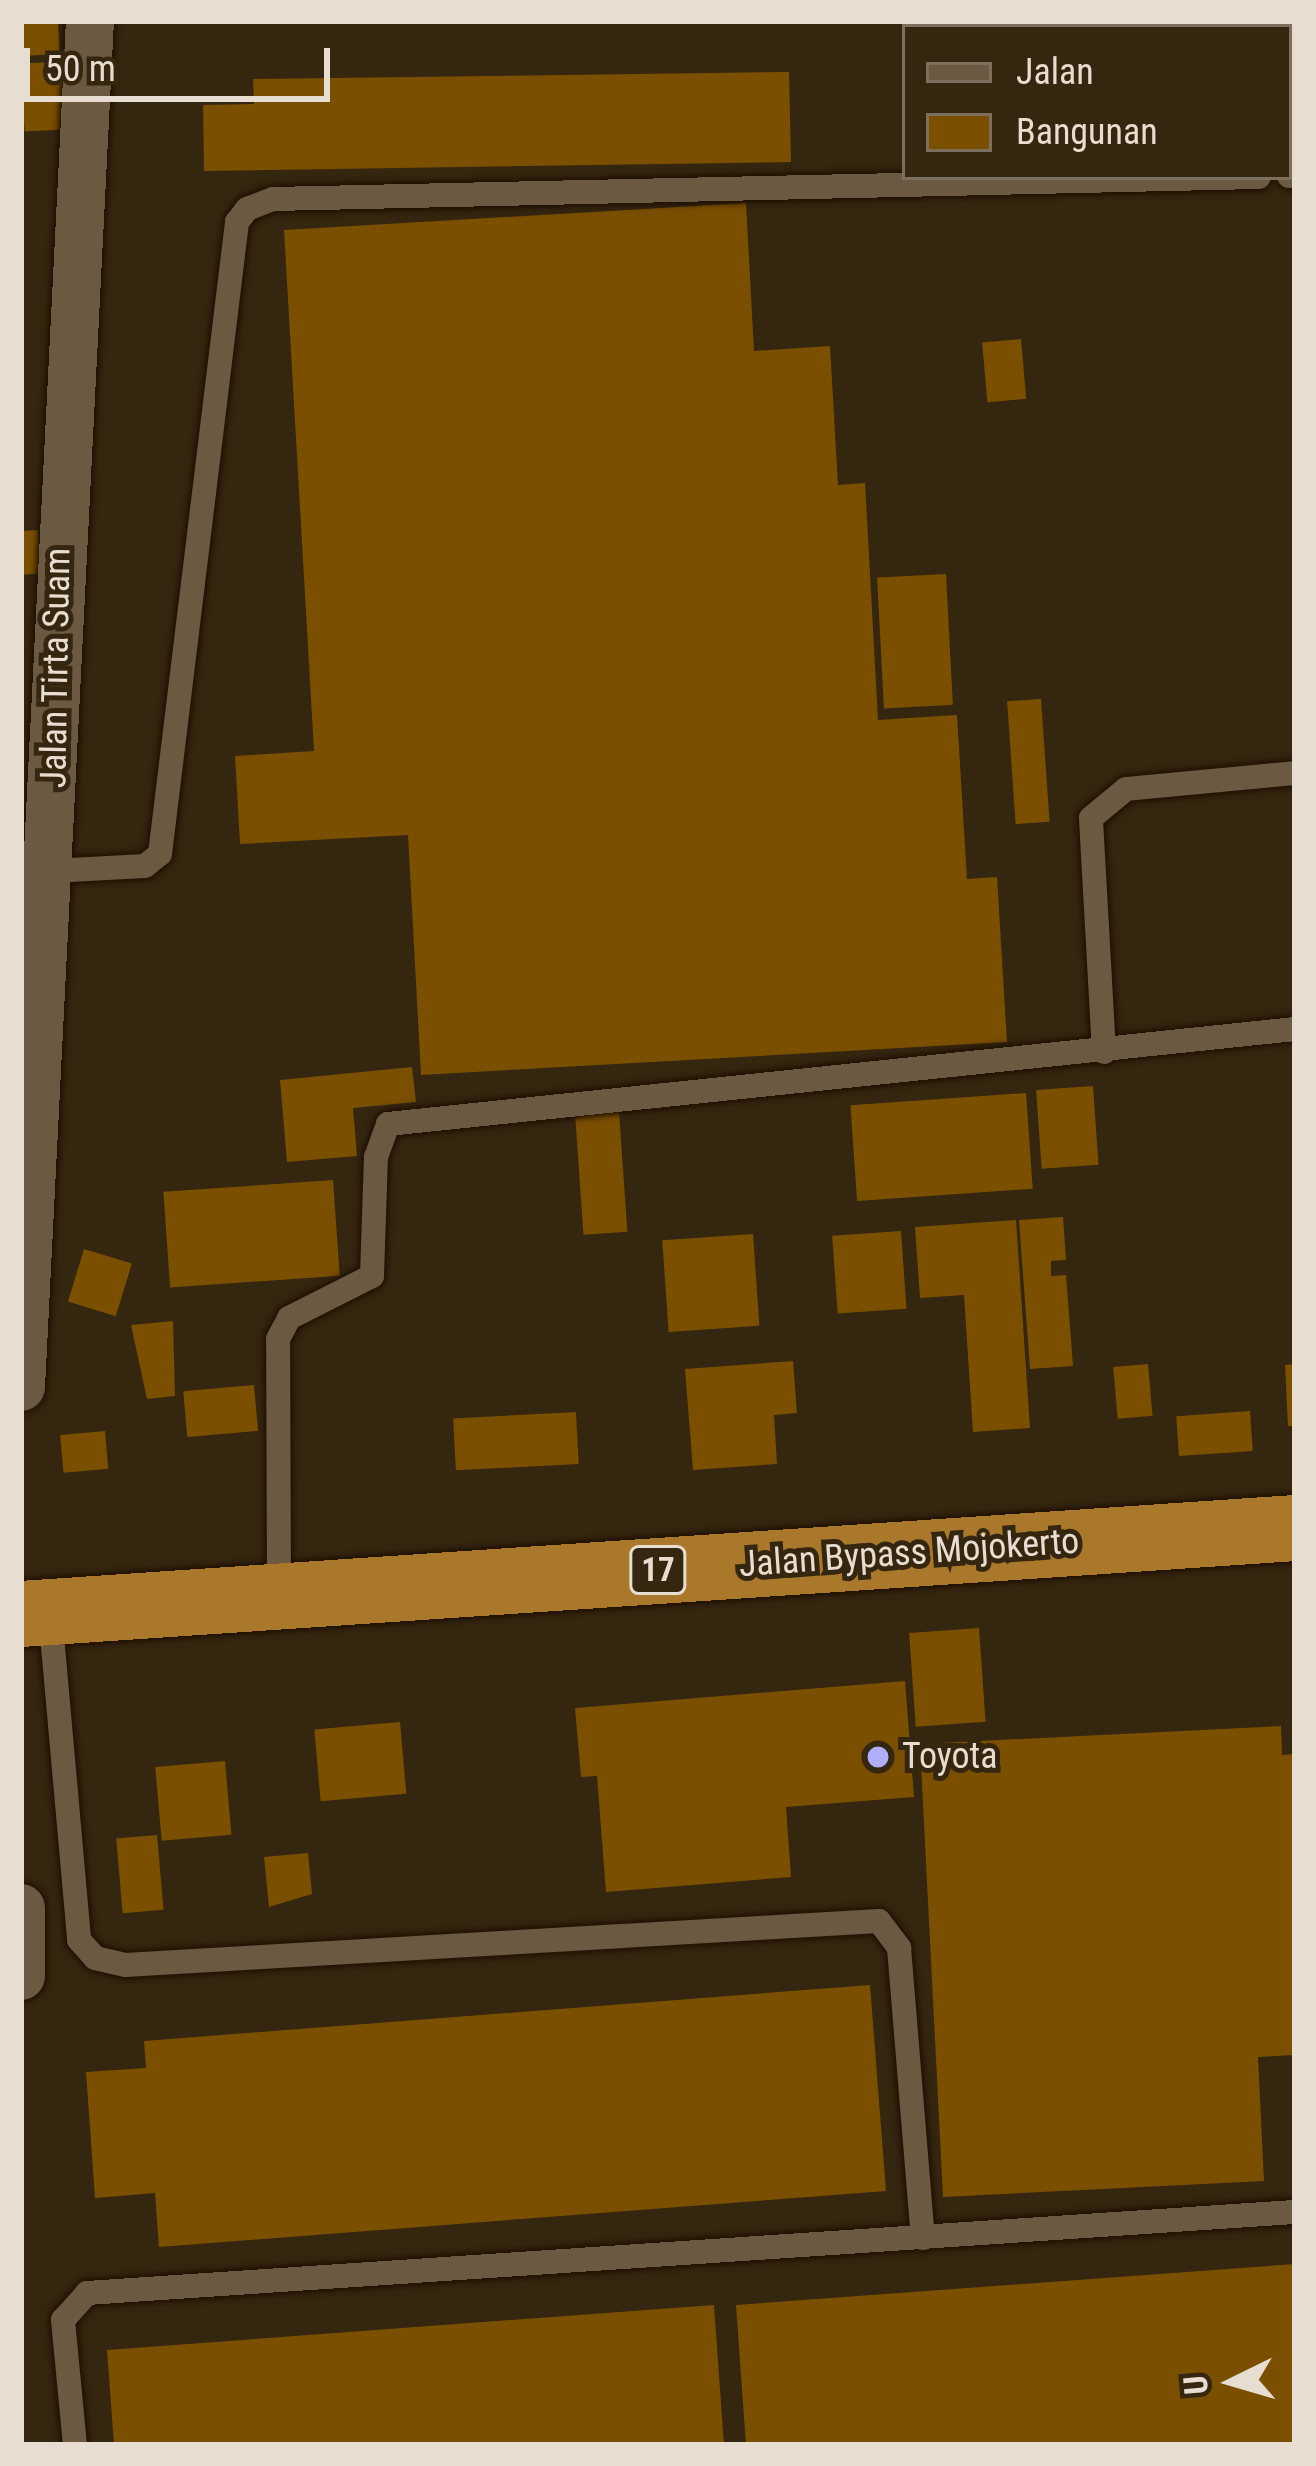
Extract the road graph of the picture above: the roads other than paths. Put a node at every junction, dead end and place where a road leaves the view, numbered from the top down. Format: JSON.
{"nodes":[{"id":1,"x":90,"y":21,"type":"edge"},
{"id":2,"x":1130,"y":180,"type":"edge"},
{"id":3,"x":41,"y":513,"type":"edge"},
{"id":4,"x":1295,"y":773,"type":"edge"},
{"id":5,"x":51,"y":871,"type":"junction"},
{"id":6,"x":1295,"y":1030,"type":"edge"},
{"id":7,"x":1104,"y":1052,"type":"junction"},
{"id":8,"x":21,"y":1387,"type":"edge"},
{"id":9,"x":1295,"y":1528,"type":"edge"},
{"id":10,"x":280,"y":1595,"type":"junction"},
{"id":11,"x":35,"y":1612,"type":"edge"},
{"id":12,"x":21,"y":1908,"type":"edge"},
{"id":13,"x":21,"y":1976,"type":"edge"},
{"id":14,"x":1295,"y":2212,"type":"edge"},
{"id":15,"x":923,"y":2238,"type":"junction"},
{"id":16,"x":75,"y":2445,"type":"edge"}],
"edges":[{"from":1,"to":3,"type":"street","name":"Jalan Tirta Suam"},
{"from":2,"to":5,"type":"lane"},
{"from":3,"to":5,"type":"street","name":"Jalan Tirta Suam"},
{"from":4,"to":7,"type":"lane"},
{"from":5,"to":8,"type":"street","name":"Jalan Tirta Suam"},
{"from":6,"to":7,"type":"lane"},
{"from":7,"to":10,"type":"lane"},
{"from":9,"to":10,"type":"highway","name":"Jalan Bypass Mojokerto","number":"17"},
{"from":10,"to":11,"type":"highway","name":"Jalan Bypass Mojokerto","number":"17"},
{"from":11,"to":15,"type":"lane"},
{"from":12,"to":13,"type":"street"},
{"from":14,"to":15,"type":"lane"},
{"from":15,"to":16,"type":"lane"}]}
